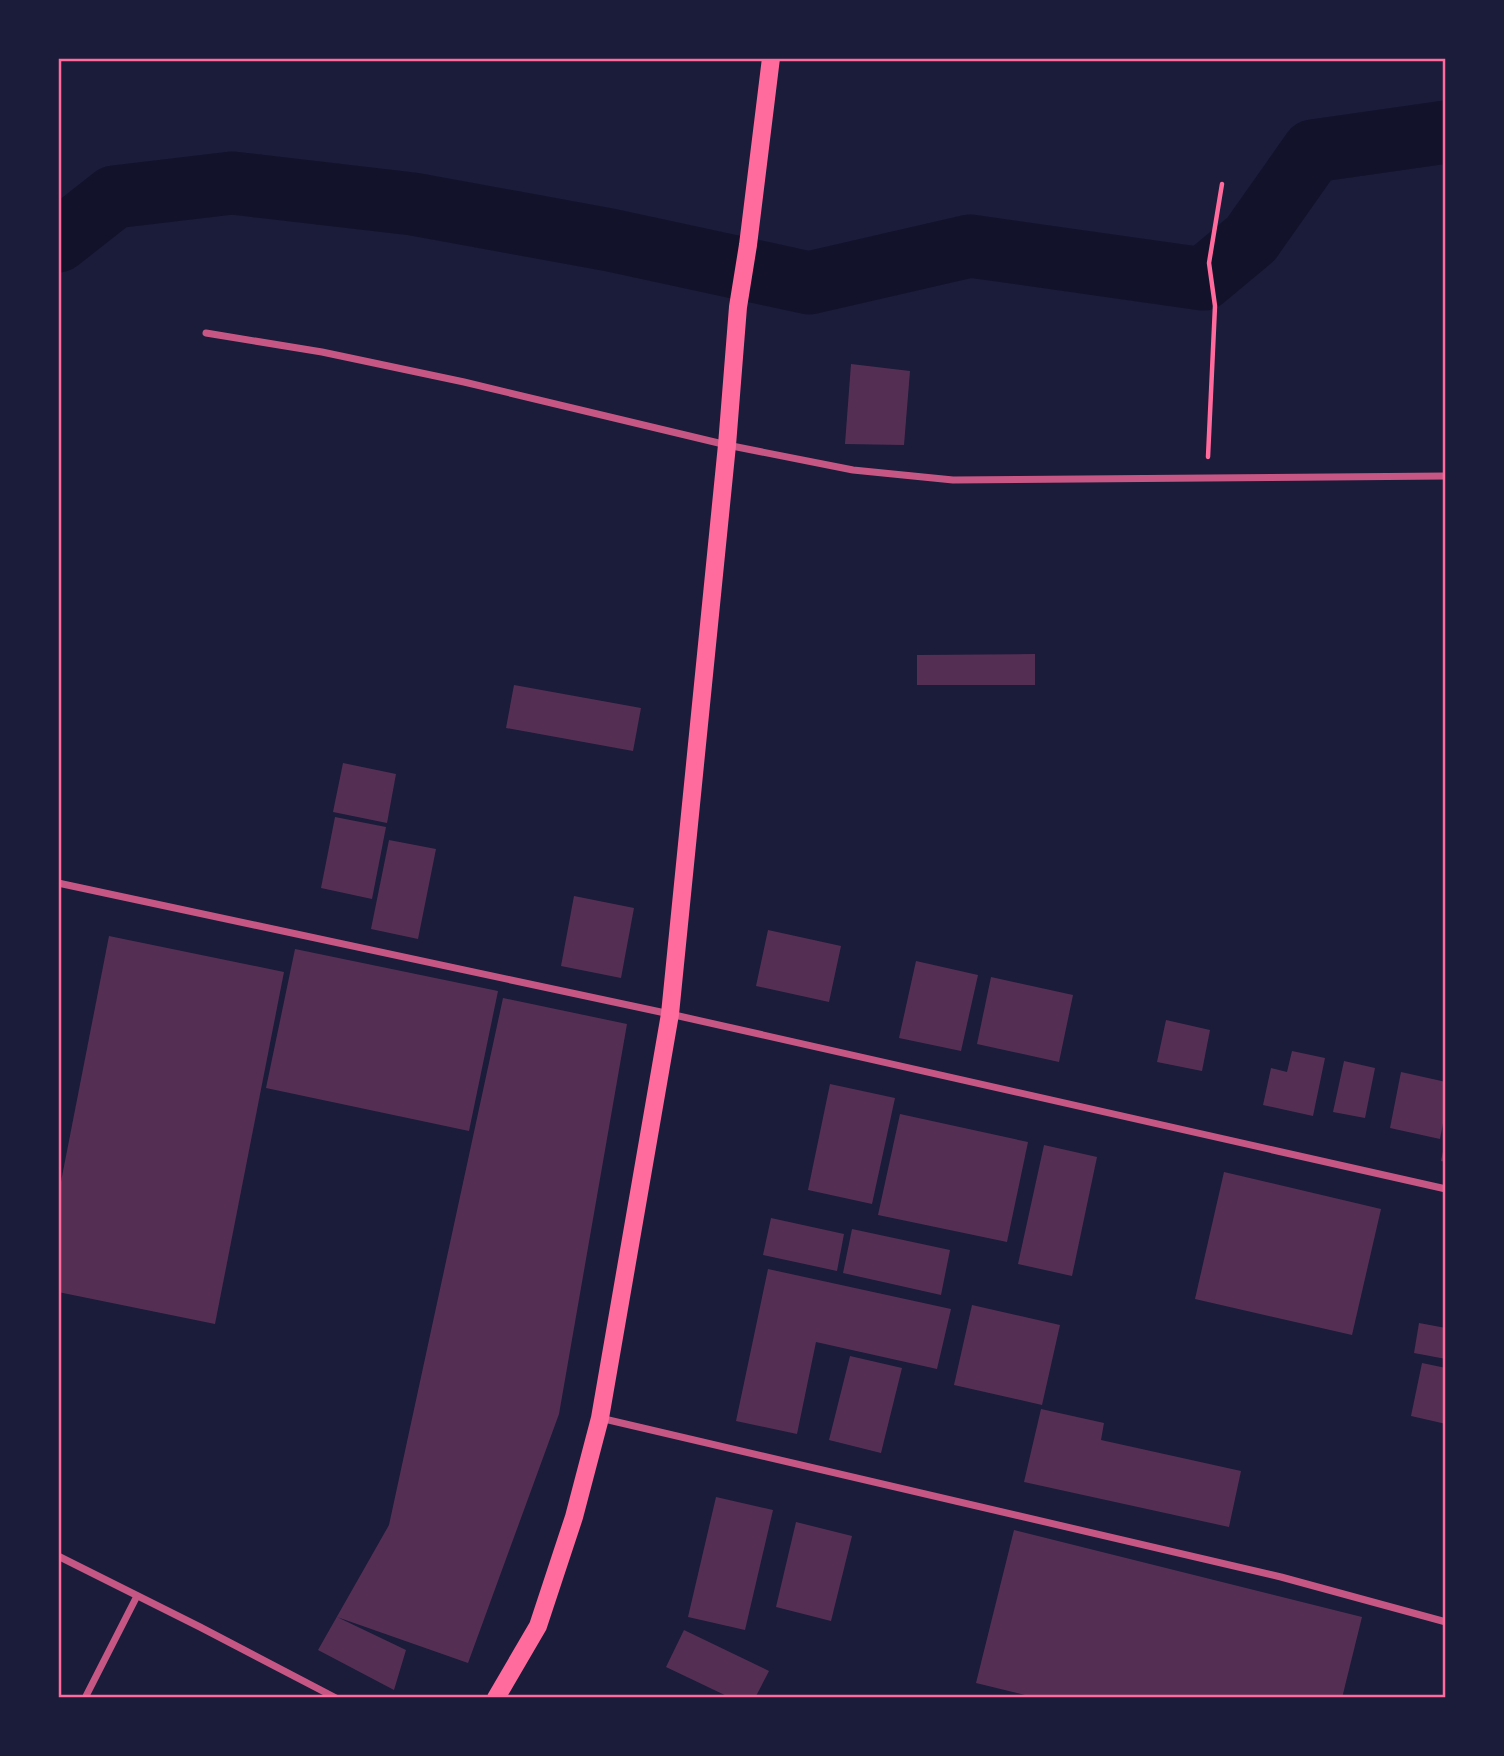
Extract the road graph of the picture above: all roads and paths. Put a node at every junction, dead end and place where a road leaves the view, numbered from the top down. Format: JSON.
{"nodes":[{"id":1,"x":771,"y":58,"type":"edge"},
{"id":2,"x":1222,"y":184,"type":"dead end"},
{"id":3,"x":206,"y":333,"type":"dead end"},
{"id":4,"x":727,"y":445,"type":"junction"},
{"id":5,"x":1446,"y":476,"type":"edge"},
{"id":6,"x":1207,"y":478,"type":"junction"},
{"id":7,"x":58,"y":883,"type":"edge"},
{"id":8,"x":670,"y":1014,"type":"junction"},
{"id":9,"x":1446,"y":1189,"type":"edge"},
{"id":10,"x":600,"y":1418,"type":"junction"},
{"id":11,"x":58,"y":1556,"type":"edge"},
{"id":12,"x":137,"y":1595,"type":"junction"},
{"id":13,"x":1446,"y":1622,"type":"edge"},
{"id":14,"x":85,"y":1698,"type":"edge"},
{"id":15,"x":336,"y":1698,"type":"edge"},
{"id":16,"x":496,"y":1698,"type":"edge"}],
"edges":[{"from":1,"to":4,"type":"main road"},
{"from":2,"to":6,"type":"path"},
{"from":3,"to":4,"type":"street"},
{"from":4,"to":6,"type":"street"},
{"from":4,"to":8,"type":"main road"},
{"from":5,"to":6,"type":"street"},
{"from":7,"to":8,"type":"street"},
{"from":8,"to":9,"type":"street"},
{"from":8,"to":10,"type":"main road"},
{"from":10,"to":13,"type":"street"},
{"from":10,"to":16,"type":"main road"},
{"from":11,"to":12,"type":"street"},
{"from":12,"to":14,"type":"street"},
{"from":12,"to":15,"type":"street"}]}
